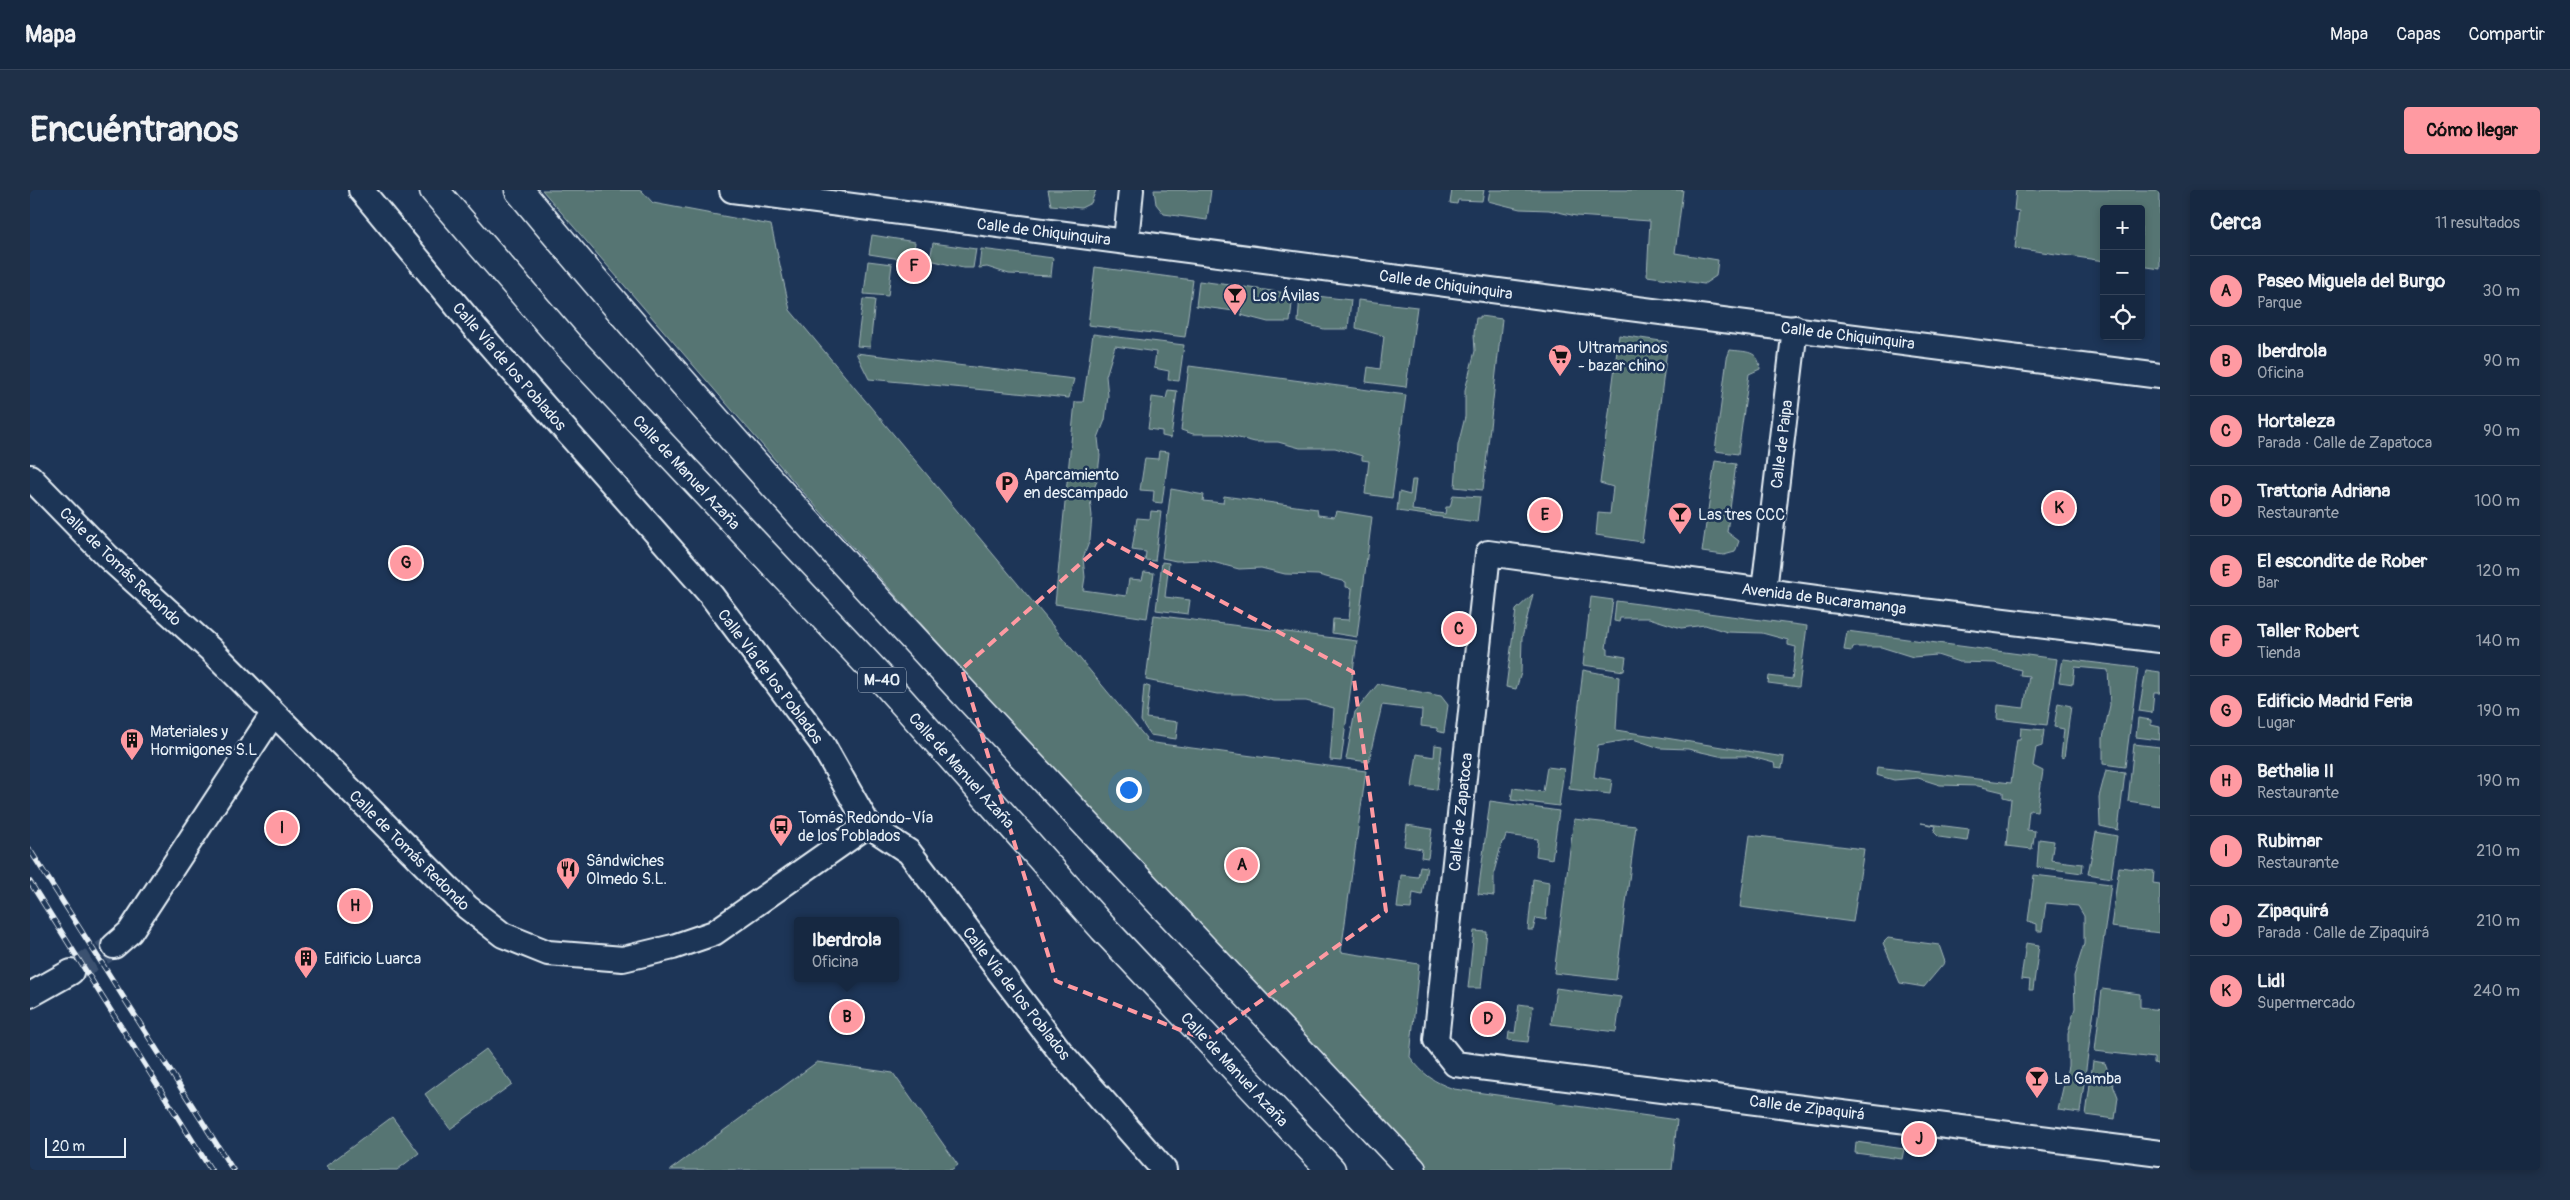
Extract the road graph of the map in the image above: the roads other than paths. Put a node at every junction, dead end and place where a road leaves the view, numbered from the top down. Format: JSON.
{"nodes":[{"id":1,"x":361,"y":190,"type":"edge"},
{"id":2,"x":434,"y":190,"type":"edge"},
{"id":3,"x":519,"y":190,"type":"edge"},
{"id":4,"x":732,"y":190,"type":"edge"},
{"id":5,"x":1131,"y":190,"type":"edge"},
{"id":6,"x":1126,"y":241,"type":"junction"},
{"id":7,"x":1795,"y":328,"type":"junction"},
{"id":8,"x":2160,"y":376,"type":"edge"},
{"id":9,"x":30,"y":476,"type":"edge"},
{"id":10,"x":1488,"y":554,"type":"joint"},
{"id":11,"x":1764,"y":590,"type":"junction"},
{"id":12,"x":2160,"y":640,"type":"edge"},
{"id":13,"x":273,"y":714,"type":"junction"},
{"id":14,"x":868,"y":826,"type":"junction"},
{"id":15,"x":114,"y":946,"type":"tunnel mouth"},
{"id":16,"x":71,"y":972,"type":"tunnel mouth"},
{"id":17,"x":30,"y":995,"type":"edge"},
{"id":18,"x":1455,"y":1064,"type":"joint"},
{"id":19,"x":2160,"y":1153,"type":"edge"},
{"id":20,"x":1164,"y":1170,"type":"edge"},
{"id":21,"x":1331,"y":1170,"type":"edge"},
{"id":22,"x":1412,"y":1170,"type":"edge"}],
"edges":[{"from":1,"to":14,"type":"street","name":"Calle Vía de los Poblados"},
{"from":2,"to":21,"type":"highway","name":"Calle de Manuel Azaña","number":"M-40"},
{"from":3,"to":22,"type":"highway","number":"M-40"},
{"from":4,"to":6,"type":"street","name":"Calle de Chiquinquira"},
{"from":5,"to":6,"type":"street"},
{"from":6,"to":7,"type":"street","name":"Calle de Chiquinquira"},
{"from":7,"to":8,"type":"street","name":"Calle de Chiquinquira"},
{"from":7,"to":11,"type":"street","name":"Calle de Paipa"},
{"from":9,"to":13,"type":"street","name":"Calle de Tomás Redondo"},
{"from":10,"to":11,"type":"street","name":"Avenida de Bucaramanga"},
{"from":10,"to":18,"type":"street","name":"Calle de Zapatoca"},
{"from":11,"to":12,"type":"street","name":"Avenida de Bucaramanga"},
{"from":13,"to":14,"type":"street","name":"Calle de Tomás Redondo"},
{"from":13,"to":15,"type":"street"},
{"from":14,"to":20,"type":"street","name":"Calle Vía de los Poblados"},
{"from":16,"to":17,"type":"street"},
{"from":18,"to":19,"type":"street","name":"Calle de Zipaquirá"}]}
